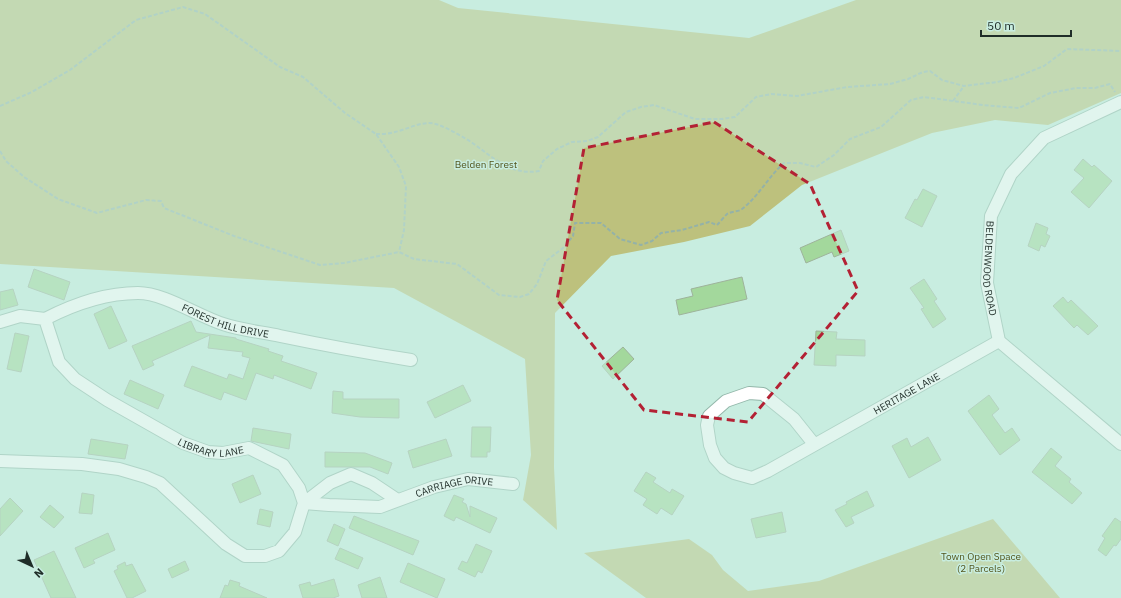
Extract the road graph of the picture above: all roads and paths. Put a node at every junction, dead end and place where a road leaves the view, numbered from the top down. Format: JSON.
{"nodes":[{"id":1,"x":1121,"y":51,"type":"edge"},
{"id":2,"x":964,"y":86,"type":"junction"},
{"id":3,"x":952,"y":102,"type":"junction"},
{"id":4,"x":1121,"y":102,"type":"edge"},
{"id":5,"x":0,"y":106,"type":"edge"},
{"id":6,"x":376,"y":134,"type":"junction"},
{"id":7,"x":0,"y":151,"type":"edge"},
{"id":8,"x":399,"y":252,"type":"junction"},
{"id":9,"x":45,"y":319,"type":"junction"},
{"id":10,"x":0,"y":322,"type":"edge"},
{"id":11,"x":999,"y":341,"type":"junction"},
{"id":12,"x":411,"y":360,"type":"dead end"},
{"id":13,"x":814,"y":444,"type":"junction"},
{"id":14,"x":1121,"y":444,"type":"edge"},
{"id":15,"x":0,"y":461,"type":"edge"},
{"id":16,"x":513,"y":484,"type":"dead end"},
{"id":17,"x":396,"y":499,"type":"junction"},
{"id":18,"x":304,"y":503,"type":"junction"}],
"edges":[{"from":1,"to":2,"type":"path"},
{"from":2,"to":3,"type":"path"},
{"from":2,"to":6,"type":"path"},
{"from":3,"to":4,"type":"path"},
{"from":3,"to":8,"type":"path"},
{"from":4,"to":11,"type":"street","name":"BELDENWOOD ROAD"},
{"from":5,"to":6,"type":"path"},
{"from":6,"to":8,"type":"path"},
{"from":7,"to":8,"type":"path"},
{"from":9,"to":10,"type":"street"},
{"from":9,"to":12,"type":"street","name":"FOREST HILL DRIVE"},
{"from":9,"to":18,"type":"street","name":"LIBRARY LANE"},
{"from":11,"to":13,"type":"street","name":"HERITAGE LANE"},
{"from":11,"to":14,"type":"street"},
{"from":13,"to":13,"type":"street","name":"HERITAGE LANE"},
{"from":15,"to":18,"type":"street"},
{"from":16,"to":17,"type":"street","name":"CARRIAGE DRIVE"},
{"from":17,"to":18,"type":"street","name":"CARRIAGE DRIVE"},
{"from":17,"to":18,"type":"street"}]}
